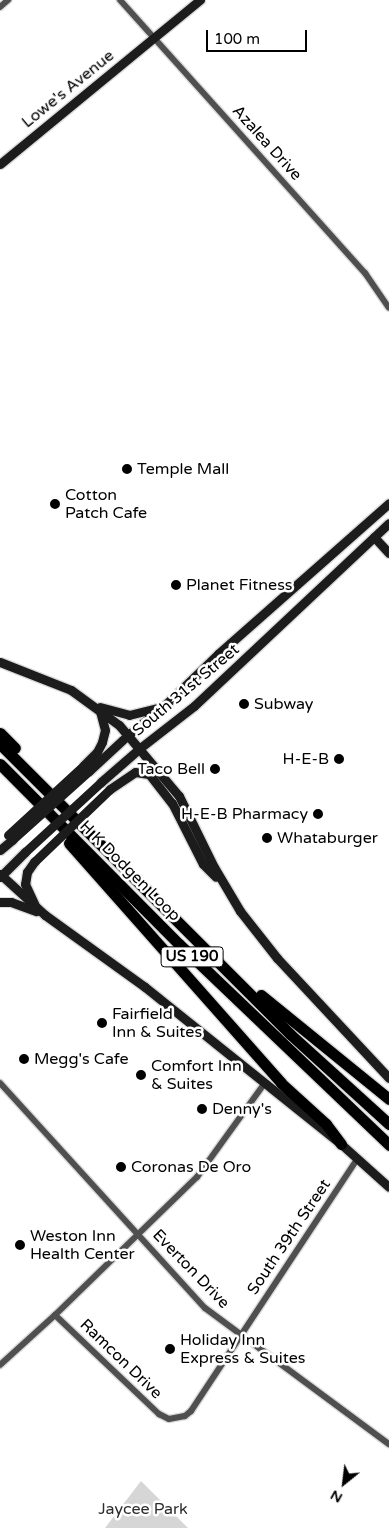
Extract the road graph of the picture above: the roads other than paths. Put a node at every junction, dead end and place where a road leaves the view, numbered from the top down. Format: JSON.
{"nodes":[{"id":1,"x":8,"y":0,"type":"edge"},
{"id":2,"x":120,"y":0,"type":"edge"},
{"id":3,"x":200,"y":0,"type":"edge"},
{"id":4,"x":0,"y":7,"type":"edge"},
{"id":5,"x":155,"y":38,"type":"junction"},
{"id":6,"x":0,"y":164,"type":"edge"},
{"id":7,"x":389,"y":308,"type":"edge"},
{"id":8,"x":389,"y":503,"type":"edge"},
{"id":9,"x":389,"y":523,"type":"edge"},
{"id":10,"x":374,"y":537,"type":"junction"},
{"id":11,"x":389,"y":553,"type":"edge"},
{"id":12,"x":0,"y":662,"type":"edge"},
{"id":13,"x":165,"y":706,"type":"junction"},
{"id":14,"x":97,"y":707,"type":"junction"},
{"id":15,"x":0,"y":733,"type":"edge"},
{"id":16,"x":128,"y":735,"type":"junction"},
{"id":17,"x":0,"y":744,"type":"edge"},
{"id":18,"x":140,"y":748,"type":"junction"},
{"id":19,"x":0,"y":764,"type":"edge"},
{"id":20,"x":86,"y":768,"type":"junction"},
{"id":21,"x":0,"y":772,"type":"edge"},
{"id":22,"x":7,"y":838,"type":"edge"},
{"id":23,"x":98,"y":840,"type":"junction"},
{"id":24,"x":0,"y":850,"type":"edge"},
{"id":25,"x":0,"y":876,"type":"edge"},
{"id":26,"x":224,"y":884,"type":"junction"},
{"id":27,"x":0,"y":902,"type":"edge"},
{"id":28,"x":41,"y":912,"type":"junction"},
{"id":29,"x":179,"y":923,"type":"junction"},
{"id":30,"x":388,"y":1076,"type":"edge"},
{"id":31,"x":0,"y":1083,"type":"edge"},
{"id":32,"x":264,"y":1084,"type":"junction"},
{"id":33,"x":389,"y":1099,"type":"edge"},
{"id":34,"x":389,"y":1124,"type":"edge"},
{"id":35,"x":341,"y":1144,"type":"junction"},
{"id":36,"x":389,"y":1145,"type":"edge"},
{"id":37,"x":358,"y":1158,"type":"junction"},
{"id":38,"x":389,"y":1187,"type":"edge"},
{"id":39,"x":138,"y":1234,"type":"junction"},
{"id":40,"x":55,"y":1315,"type":"junction"},
{"id":41,"x":241,"y":1336,"type":"junction"},
{"id":42,"x":0,"y":1365,"type":"edge"},
{"id":43,"x":169,"y":1419,"type":"joint"},
{"id":44,"x":389,"y":1444,"type":"edge"}],
"edges":[{"from":1,"to":4,"type":"street"},
{"from":2,"to":5,"type":"street","name":"Azalea Drive"},
{"from":3,"to":5,"type":"main road","name":"Lowe's Avenue"},
{"from":5,"to":6,"type":"main road","name":"Lowe's Avenue"},
{"from":5,"to":7,"type":"street","name":"Azalea Drive"},
{"from":8,"to":13,"type":"main road","name":"South 31st Street"},
{"from":9,"to":10,"type":"main road","name":"South 31st Street"},
{"from":10,"to":11,"type":"main road"},
{"from":10,"to":18,"type":"main road","name":"South 31st Street"},
{"from":12,"to":14,"type":"main road"},
{"from":13,"to":14,"type":"main road"},
{"from":13,"to":16,"type":"main road","name":"South 31st Street"},
{"from":14,"to":16,"type":"main road"},
{"from":14,"to":20,"type":"main road"},
{"from":15,"to":23,"type":"highway"},
{"from":16,"to":18,"type":"main road"},
{"from":16,"to":20,"type":"main road","name":"South 31st Street"},
{"from":17,"to":23,"type":"highway","name":"H K Dodgen Loop","number":"US 190"},
{"from":18,"to":25,"type":"main road","name":"South 31st Street","bridge":true},
{"from":18,"to":26,"type":"main road"},
{"from":19,"to":36,"type":"highway","name":"H K Dodgen Loop","number":"US 190"},
{"from":20,"to":22,"type":"main road","bridge":true},
{"from":21,"to":35,"type":"highway"},
{"from":22,"to":24,"type":"main road"},
{"from":23,"to":29,"type":"highway","name":"H K Dodgen Loop","number":"US 190"},
{"from":25,"to":28,"type":"main road"},
{"from":26,"to":28,"type":"main road","bridge":true},
{"from":26,"to":30,"type":"main road"},
{"from":27,"to":28,"type":"main road"},
{"from":28,"to":32,"type":"main road"},
{"from":29,"to":33,"type":"highway"},
{"from":29,"to":34,"type":"highway","name":"H K Dodgen Loop","number":"US 190"},
{"from":31,"to":39,"type":"street","name":"Everton Drive"},
{"from":32,"to":35,"type":"main road"},
{"from":32,"to":39,"type":"street"},
{"from":35,"to":37,"type":"main road"},
{"from":37,"to":38,"type":"main road"},
{"from":37,"to":41,"type":"street","name":"South 39th Street"},
{"from":39,"to":40,"type":"street"},
{"from":39,"to":41,"type":"street","name":"Everton Drive"},
{"from":40,"to":42,"type":"street"},
{"from":40,"to":43,"type":"street","name":"Ramcon Drive"},
{"from":41,"to":43,"type":"street","name":"South 39th Street"},
{"from":41,"to":44,"type":"street","name":"Everton Drive"}]}
